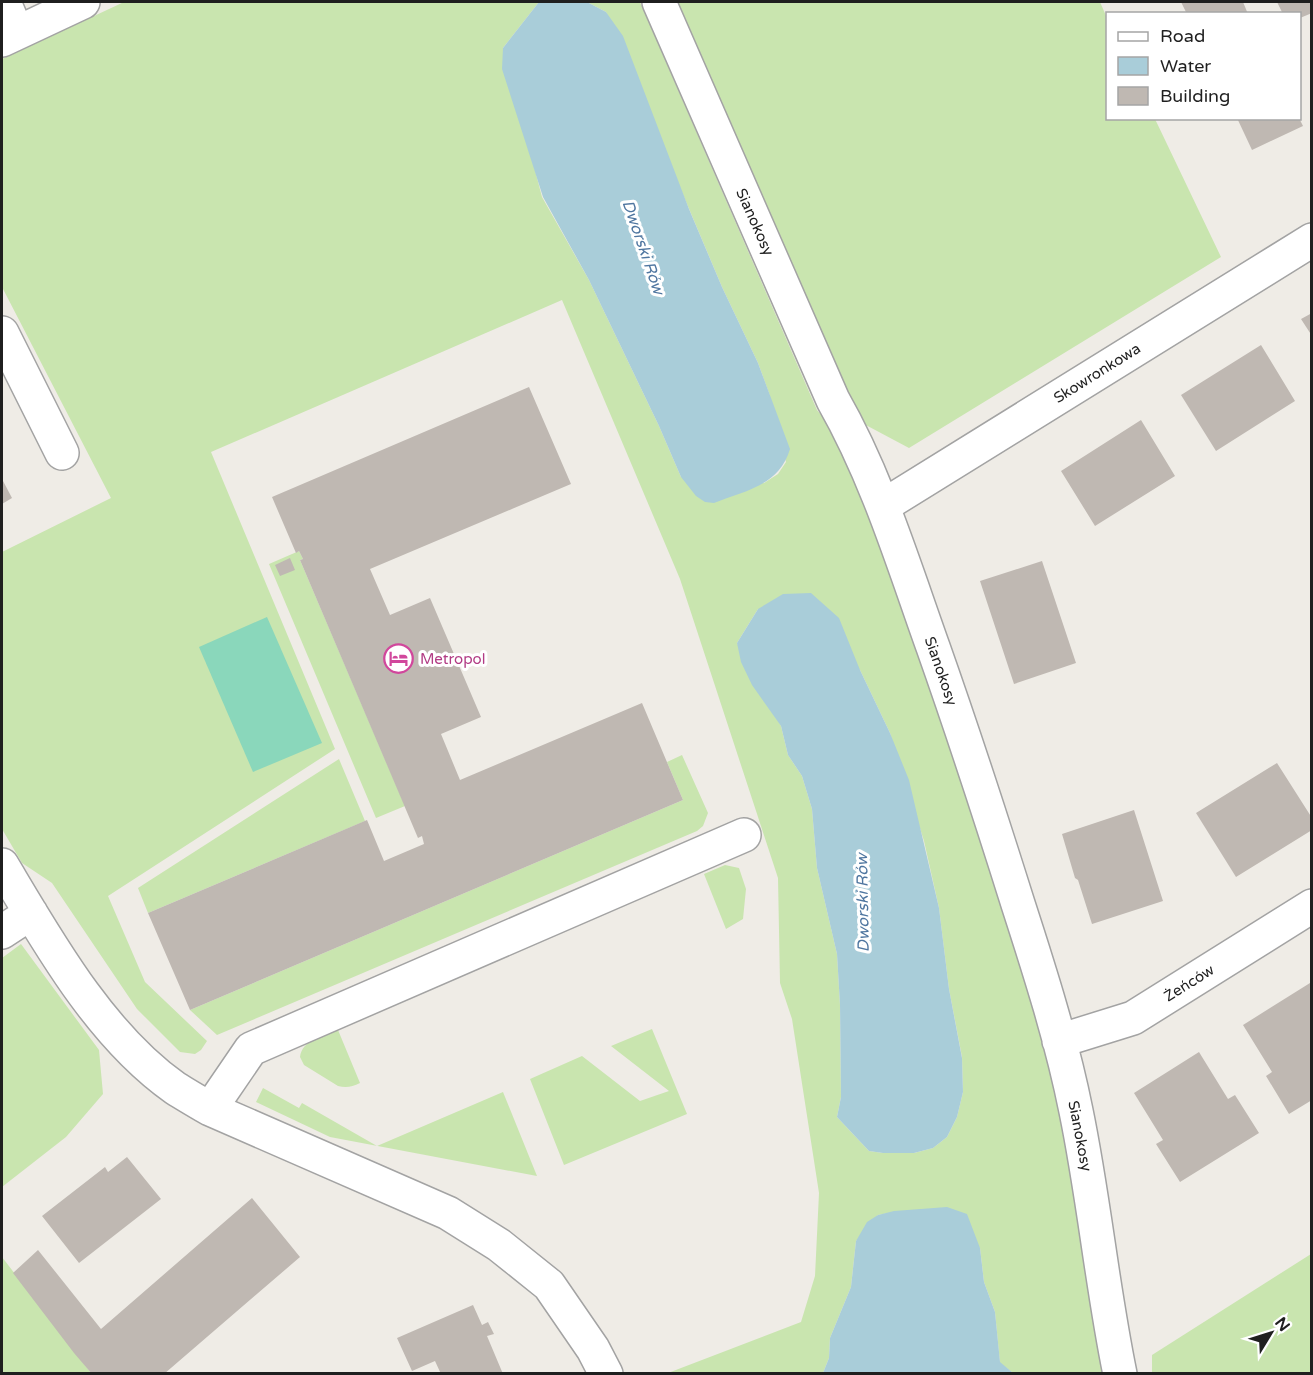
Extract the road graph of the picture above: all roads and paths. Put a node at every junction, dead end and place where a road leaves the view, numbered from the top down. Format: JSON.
{"nodes":[{"id":1,"x":4,"y":2,"type":"edge"},
{"id":2,"x":83,"y":2,"type":"edge"},
{"id":3,"x":659,"y":2,"type":"edge"},
{"id":4,"x":9,"y":36,"type":"edge"},
{"id":5,"x":1311,"y":240,"type":"edge"},
{"id":6,"x":2,"y":333,"type":"edge"},
{"id":7,"x":62,"y":453,"type":"dead end"},
{"id":8,"x":883,"y":506,"type":"junction"},
{"id":9,"x":744,"y":835,"type":"dead end"},
{"id":10,"x":2,"y":865,"type":"edge"},
{"id":11,"x":1311,"y":906,"type":"edge"},
{"id":12,"x":31,"y":913,"type":"junction"},
{"id":13,"x":2,"y":932,"type":"edge"},
{"id":14,"x":1059,"y":1041,"type":"junction"},
{"id":15,"x":210,"y":1109,"type":"junction"},
{"id":16,"x":606,"y":1374,"type":"edge"},
{"id":17,"x":1120,"y":1374,"type":"edge"}],
"edges":[{"from":1,"to":4,"type":"street"},
{"from":2,"to":4,"type":"street"},
{"from":3,"to":8,"type":"street","name":"Sianokosy"},
{"from":5,"to":8,"type":"street","name":"Skowronkowa"},
{"from":6,"to":7,"type":"street"},
{"from":8,"to":14,"type":"street","name":"Sianokosy"},
{"from":9,"to":15,"type":"street"},
{"from":10,"to":12,"type":"street"},
{"from":11,"to":14,"type":"street","name":"Żeńców"},
{"from":12,"to":13,"type":"street"},
{"from":12,"to":15,"type":"street"},
{"from":14,"to":17,"type":"street","name":"Sianokosy"},
{"from":15,"to":16,"type":"street"}]}
